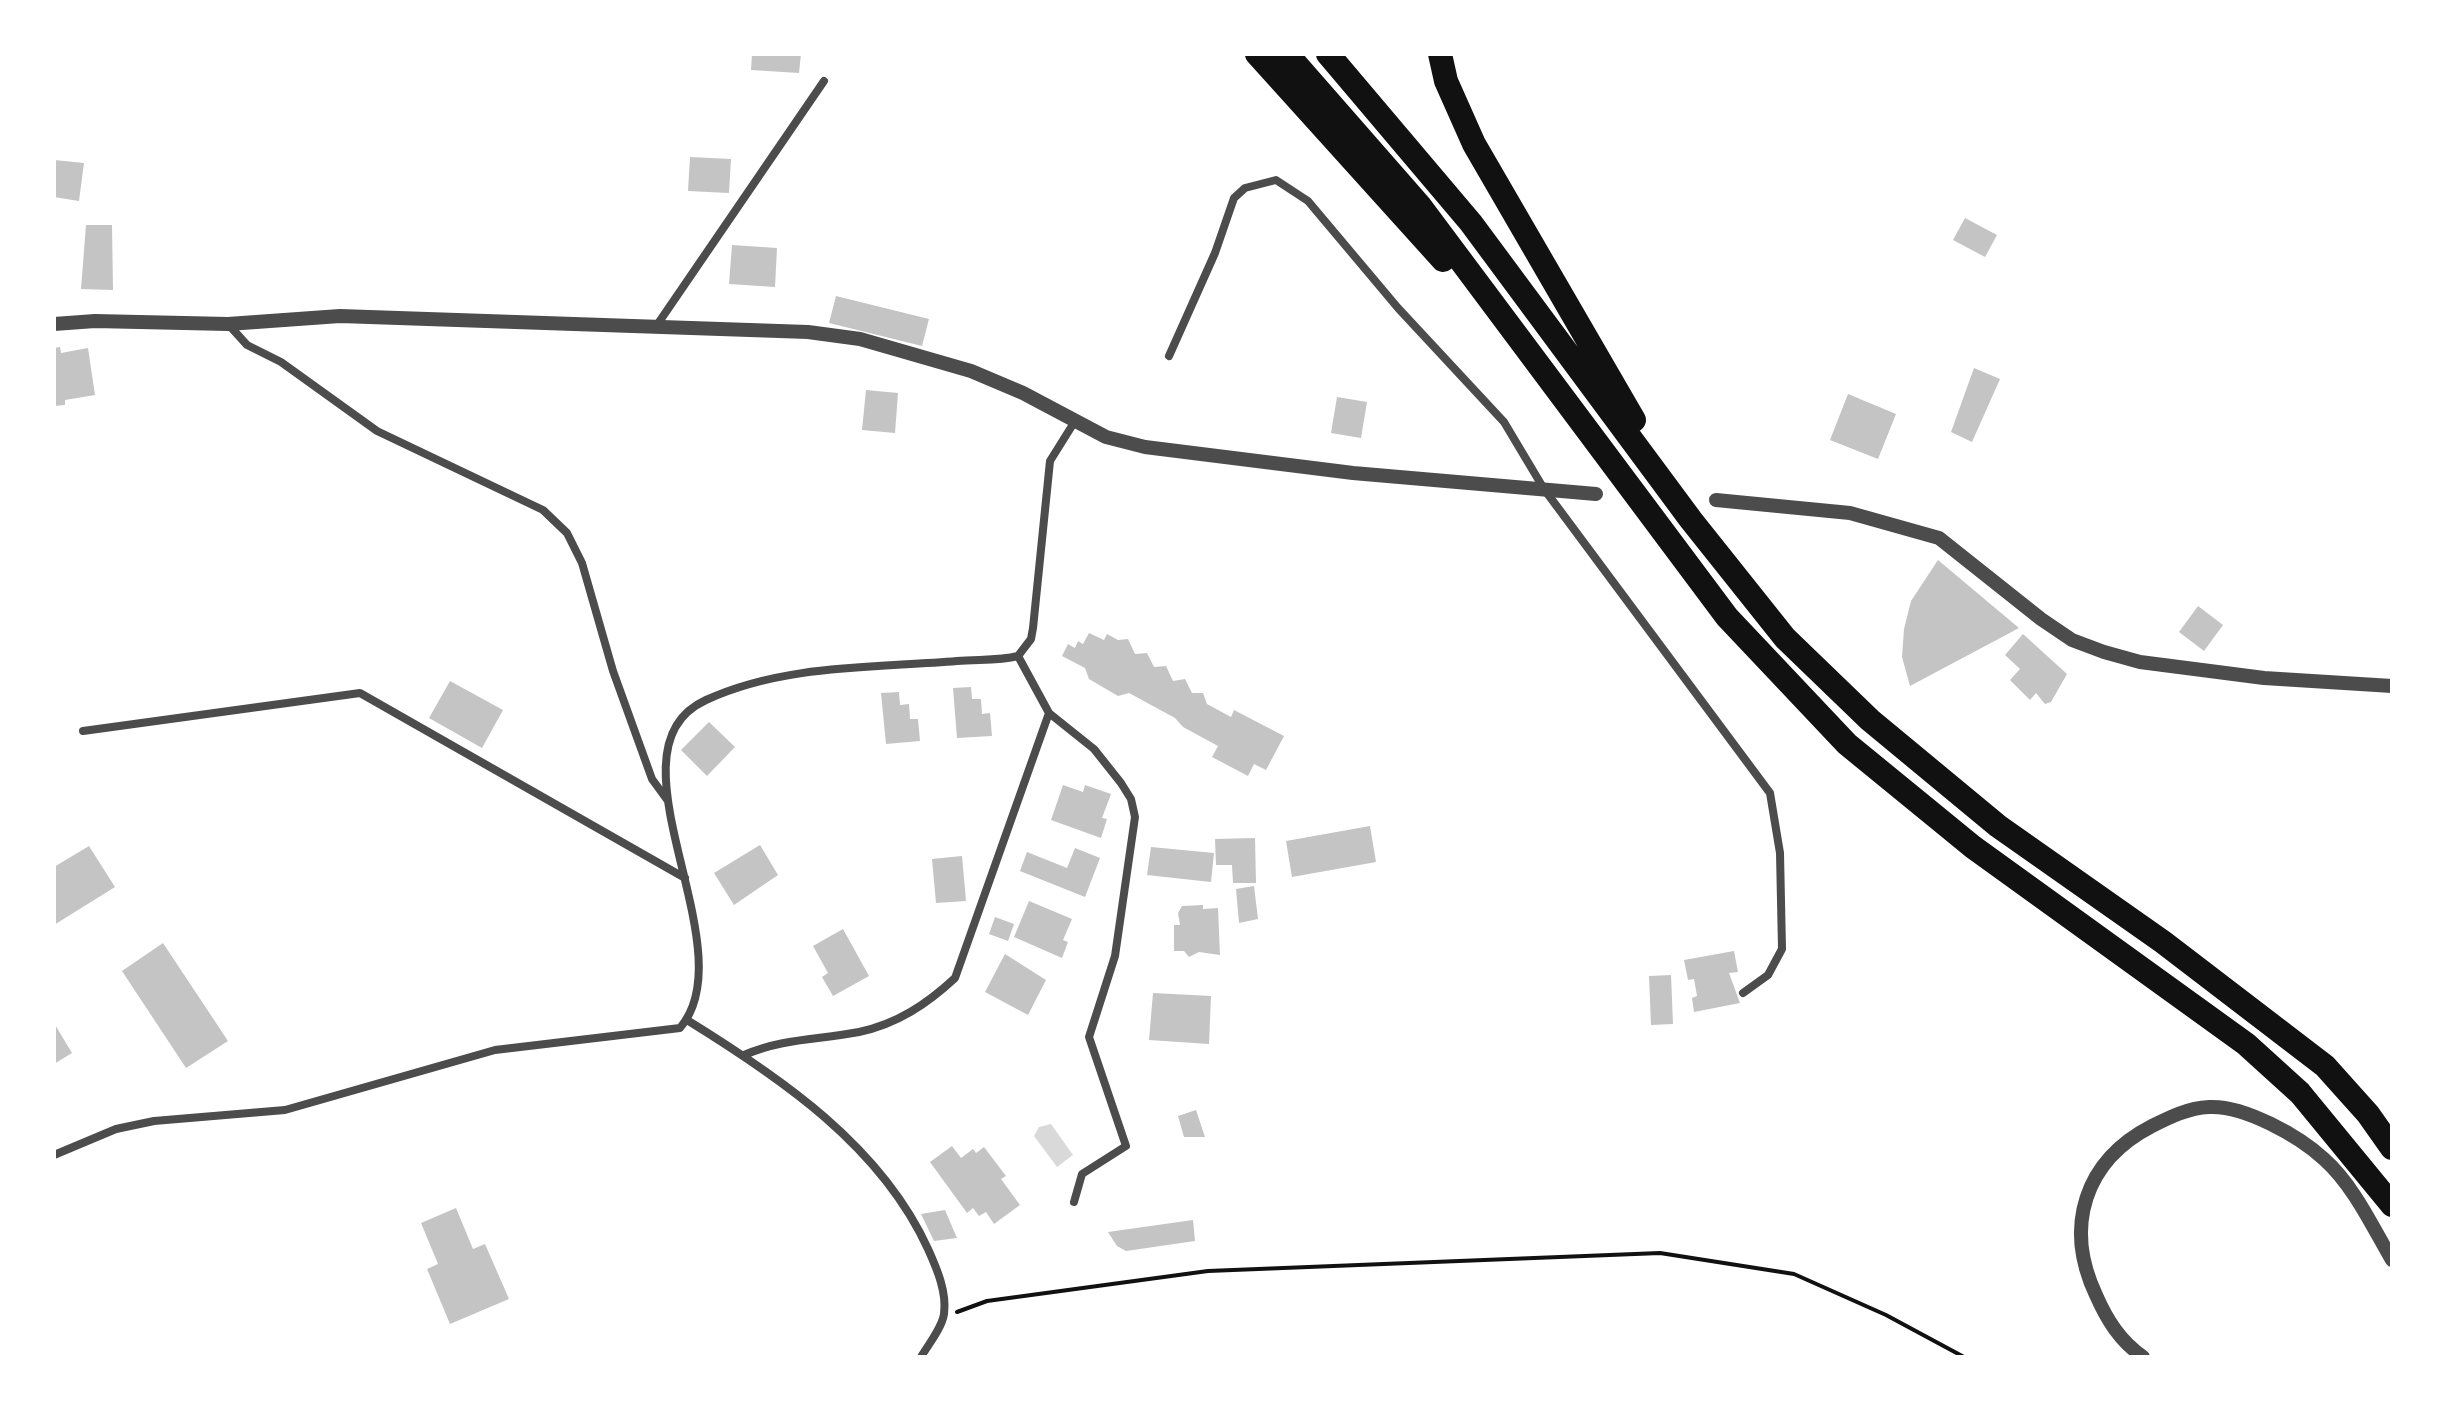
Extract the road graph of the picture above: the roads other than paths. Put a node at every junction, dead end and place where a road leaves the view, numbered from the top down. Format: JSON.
{"nodes":[{"id":1,"x":1257,"y":54,"type":"edge"},
{"id":2,"x":1287,"y":54,"type":"edge"},
{"id":3,"x":1328,"y":54,"type":"edge"},
{"id":4,"x":1440,"y":54,"type":"edge"},
{"id":5,"x":824,"y":81,"type":"dead end"},
{"id":6,"x":54,"y":324,"type":"edge"},
{"id":7,"x":228,"y":324,"type":"junction"},
{"id":8,"x":657,"y":325,"type":"junction"},
{"id":9,"x":1169,"y":356,"type":"dead end"},
{"id":10,"x":1075,"y":421,"type":"junction"},
{"id":11,"x":1586,"y":426,"type":"junction"},
{"id":12,"x":1544,"y":489,"type":"junction"},
{"id":13,"x":1596,"y":494,"type":"dead end"},
{"id":14,"x":1716,"y":500,"type":"dead end"},
{"id":15,"x":1691,"y":520,"type":"junction"},
{"id":16,"x":1018,"y":656,"type":"junction"},
{"id":17,"x":2392,"y":686,"type":"edge"},
{"id":18,"x":1049,"y":713,"type":"junction"},
{"id":19,"x":83,"y":731,"type":"dead end"},
{"id":20,"x":669,"y":802,"type":"junction"},
{"id":21,"x":685,"y":878,"type":"junction"},
{"id":22,"x":1743,"y":993,"type":"dead end"},
{"id":23,"x":687,"y":1020,"type":"junction"},
{"id":24,"x":744,"y":1055,"type":"junction"},
{"id":25,"x":2392,"y":1148,"type":"edge"},
{"id":26,"x":54,"y":1155,"type":"edge"},
{"id":27,"x":1074,"y":1202,"type":"dead end"},
{"id":28,"x":2392,"y":1205,"type":"edge"},
{"id":29,"x":2392,"y":1260,"type":"edge"},
{"id":30,"x":921,"y":1357,"type":"edge"},
{"id":31,"x":2143,"y":1357,"type":"edge"}],
"edges":[{"from":1,"to":11,"type":"highway"},
{"from":2,"to":11,"type":"highway"},
{"from":3,"to":15,"type":"highway"},
{"from":4,"to":15,"type":"highway"},
{"from":5,"to":8,"type":"street"},
{"from":6,"to":7,"type":"street"},
{"from":7,"to":8,"type":"street"},
{"from":7,"to":20,"type":"street"},
{"from":8,"to":10,"type":"street"},
{"from":9,"to":12,"type":"street"},
{"from":10,"to":12,"type":"street"},
{"from":10,"to":16,"type":"street"},
{"from":11,"to":28,"type":"highway"},
{"from":12,"to":13,"type":"street"},
{"from":12,"to":22,"type":"street"},
{"from":14,"to":17,"type":"street"},
{"from":15,"to":25,"type":"highway"},
{"from":16,"to":18,"type":"street"},
{"from":16,"to":20,"type":"street"},
{"from":18,"to":24,"type":"street"},
{"from":18,"to":27,"type":"street"},
{"from":19,"to":21,"type":"street"},
{"from":20,"to":21,"type":"street"},
{"from":21,"to":23,"type":"street"},
{"from":23,"to":24,"type":"street"},
{"from":23,"to":26,"type":"street"},
{"from":24,"to":30,"type":"street"},
{"from":29,"to":31,"type":"street"}]}
